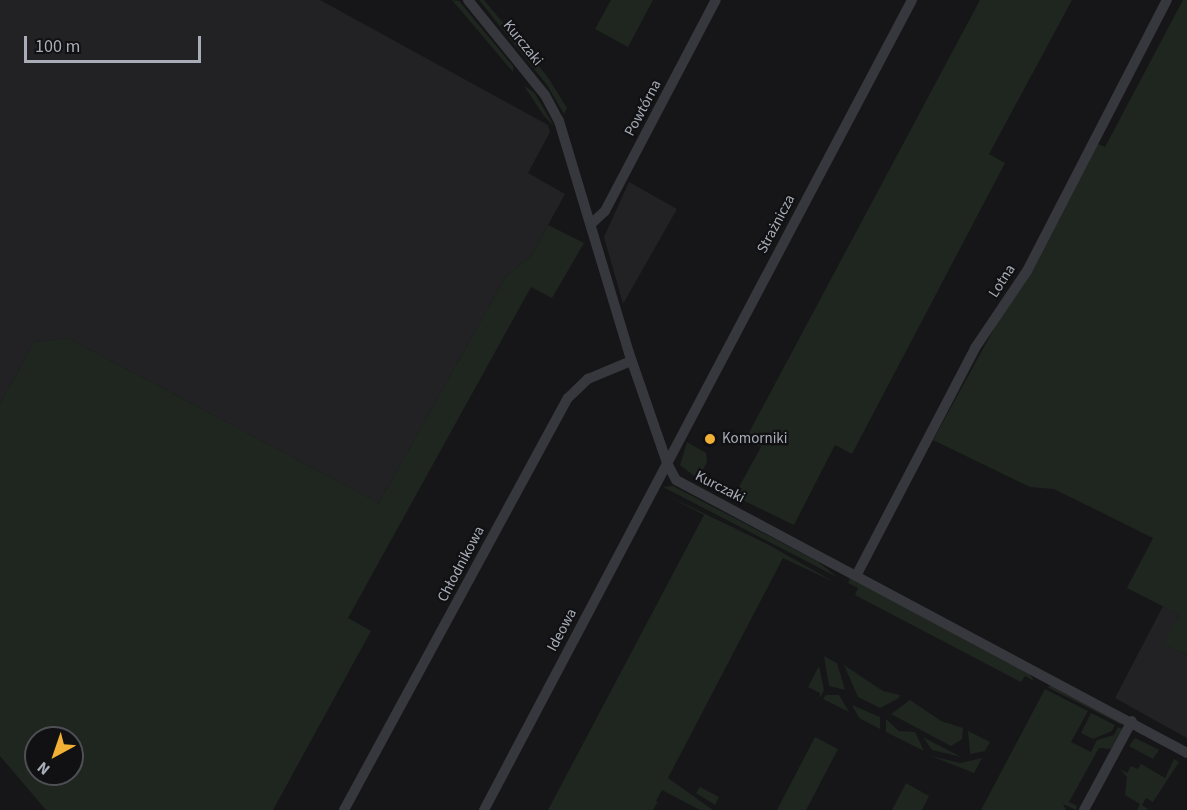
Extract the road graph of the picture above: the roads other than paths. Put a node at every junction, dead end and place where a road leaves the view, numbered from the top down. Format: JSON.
{"nodes":[{"id":1,"x":468,"y":0,"type":"edge"},
{"id":2,"x":716,"y":0,"type":"edge"},
{"id":3,"x":912,"y":0,"type":"edge"},
{"id":4,"x":1167,"y":0,"type":"edge"},
{"id":5,"x":591,"y":224,"type":"junction"},
{"id":6,"x":631,"y":361,"type":"junction"},
{"id":7,"x":667,"y":463,"type":"junction"},
{"id":8,"x":856,"y":576,"type":"junction"},
{"id":9,"x":1132,"y":721,"type":"junction"},
{"id":10,"x":1187,"y":753,"type":"edge"},
{"id":11,"x":344,"y":810,"type":"edge"},
{"id":12,"x":484,"y":810,"type":"edge"},
{"id":13,"x":1084,"y":810,"type":"edge"}],
"edges":[{"from":1,"to":5,"type":"street","name":"Kurczaki"},
{"from":2,"to":5,"type":"street","name":"Powtórna"},
{"from":3,"to":7,"type":"street","name":"Strażnicza"},
{"from":4,"to":8,"type":"street","name":"Lotna"},
{"from":5,"to":6,"type":"street","name":"Kurczaki"},
{"from":6,"to":7,"type":"street","name":"Kurczaki"},
{"from":6,"to":11,"type":"street","name":"Chłodnikowa"},
{"from":7,"to":8,"type":"street","name":"Kurczaki"},
{"from":7,"to":12,"type":"street","name":"Ideowa"},
{"from":8,"to":9,"type":"street","name":"Kurczaki"},
{"from":9,"to":10,"type":"street","name":"Kurczaki"},
{"from":9,"to":13,"type":"street"}]}
